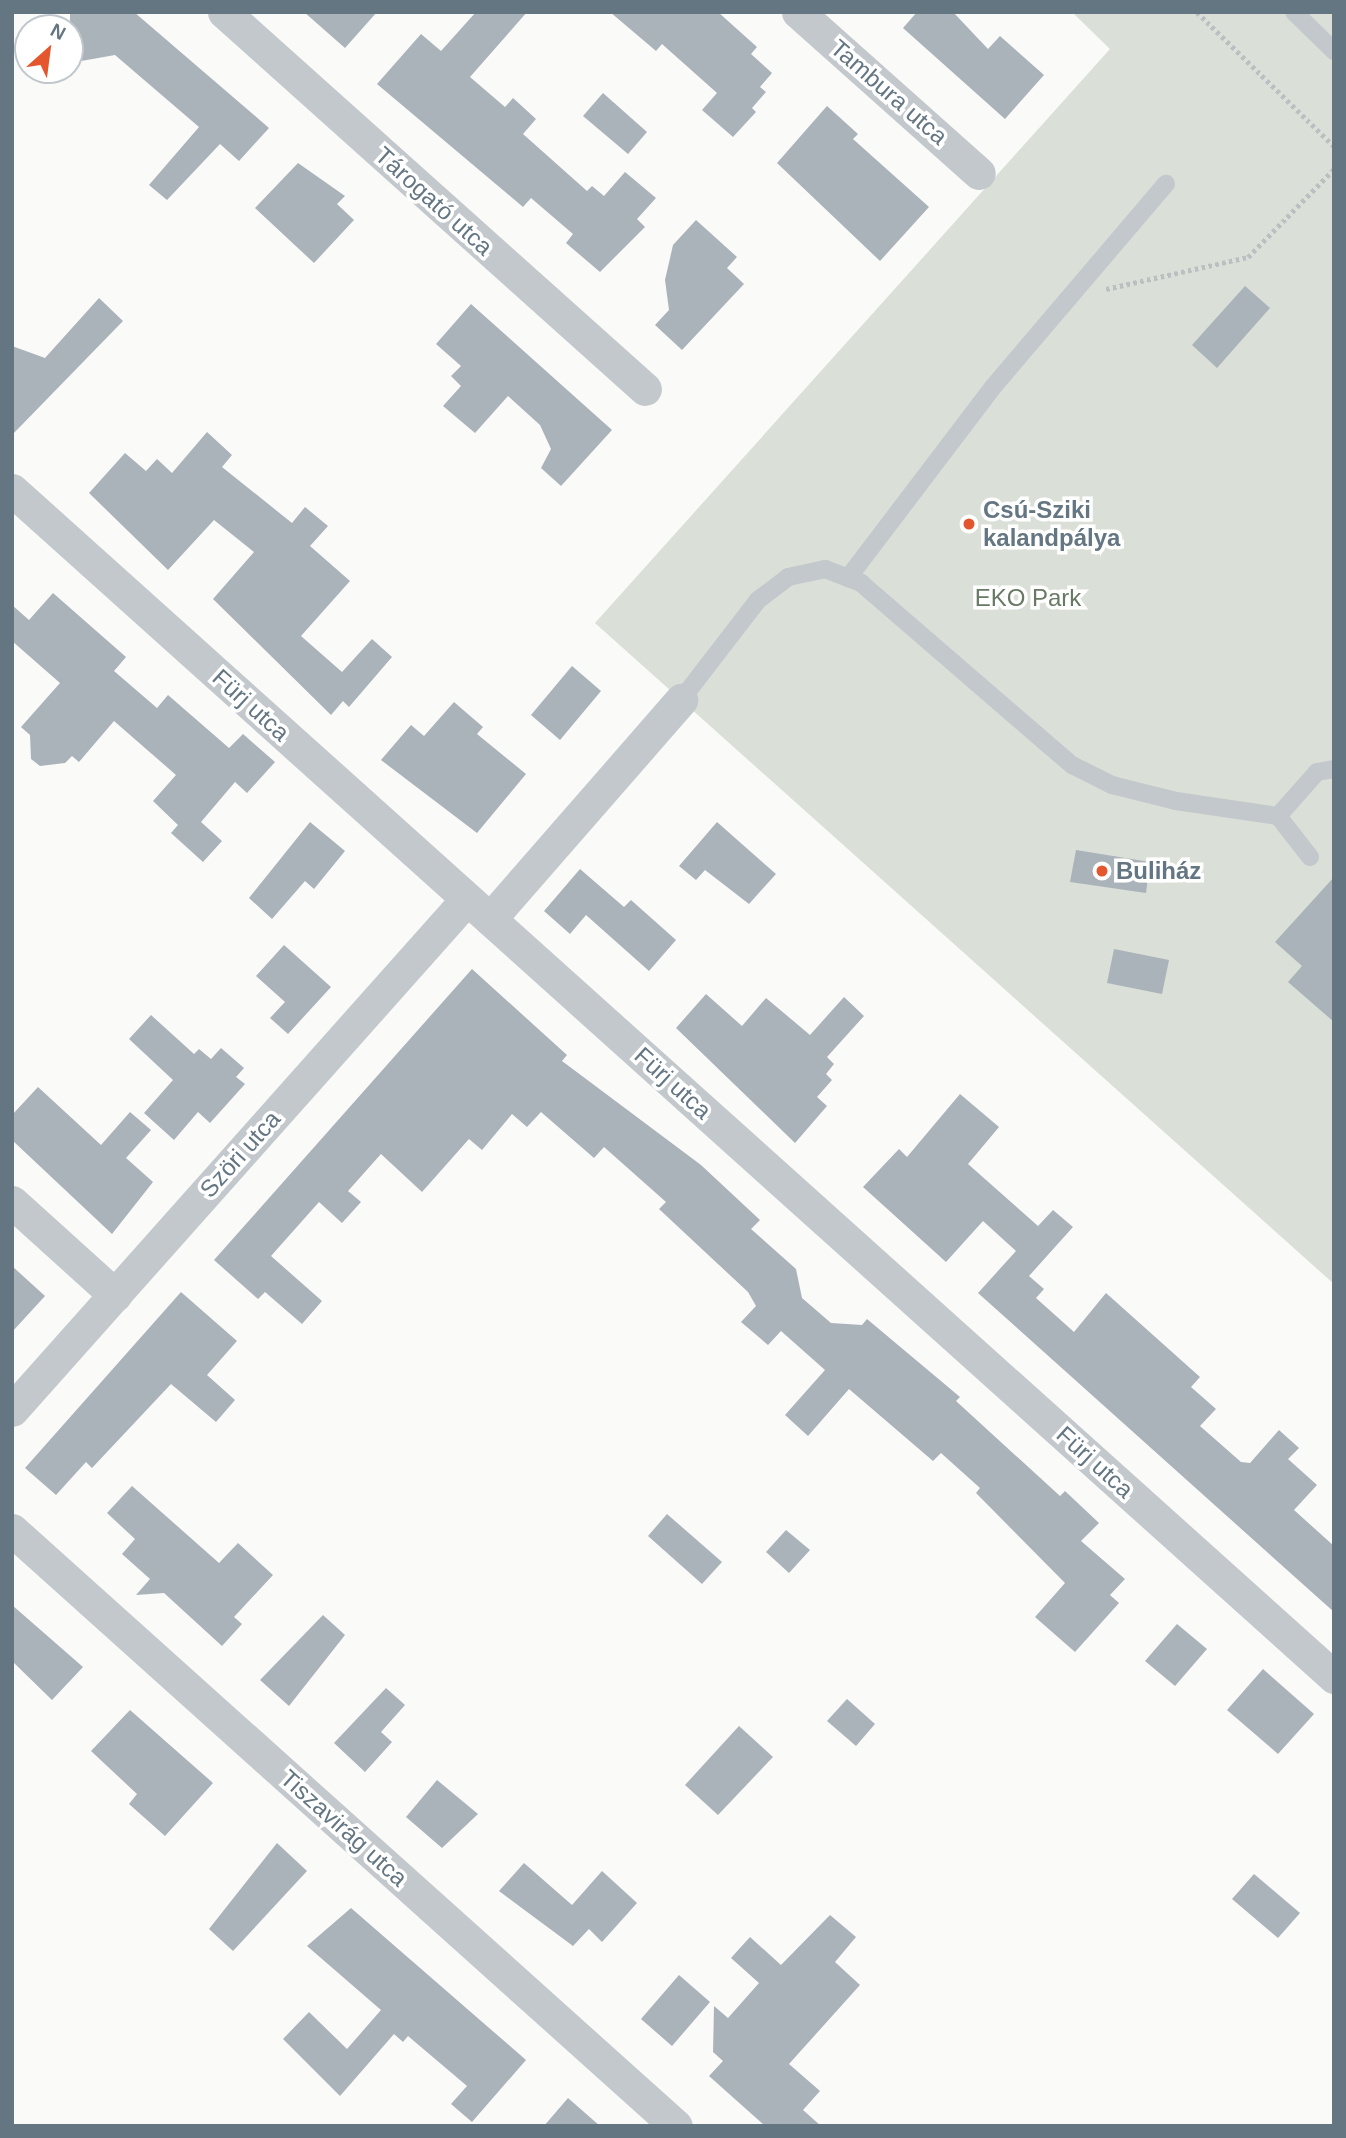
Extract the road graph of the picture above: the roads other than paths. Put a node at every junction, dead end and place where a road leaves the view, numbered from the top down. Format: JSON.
{"nodes":[{"id":1,"x":224,"y":12,"type":"edge"},
{"id":2,"x":798,"y":12,"type":"edge"},
{"id":3,"x":1294,"y":12,"type":"edge"},
{"id":4,"x":1334,"y":51,"type":"edge"},
{"id":5,"x":979,"y":173,"type":"dead end"},
{"id":6,"x":1166,"y":184,"type":"dead end"},
{"id":7,"x":645,"y":389,"type":"dead end"},
{"id":8,"x":12,"y":490,"type":"edge"},
{"id":9,"x":848,"y":578,"type":"junction"},
{"id":10,"x":681,"y":700,"type":"joint"},
{"id":11,"x":1334,"y":769,"type":"edge"},
{"id":12,"x":1278,"y":816,"type":"junction"},
{"id":13,"x":1310,"y":857,"type":"dead end"},
{"id":14,"x":479,"y":909,"type":"junction"},
{"id":15,"x":12,"y":1202,"type":"edge"},
{"id":16,"x":115,"y":1295,"type":"junction"},
{"id":17,"x":12,"y":1410,"type":"edge"},
{"id":18,"x":12,"y":1530,"type":"edge"},
{"id":19,"x":1334,"y":1677,"type":"edge"},
{"id":20,"x":676,"y":2126,"type":"edge"}],
"edges":[{"from":1,"to":7,"type":"street","name":"Tárogató utca"},
{"from":2,"to":5,"type":"street","name":"Tambura utca"},
{"from":3,"to":4,"type":"lane"},
{"from":6,"to":9,"type":"lane"},
{"from":8,"to":14,"type":"street","name":"Fürj utca"},
{"from":9,"to":10,"type":"lane"},
{"from":9,"to":12,"type":"lane"},
{"from":10,"to":14,"type":"street","name":"Szöri utca"},
{"from":11,"to":12,"type":"lane"},
{"from":12,"to":13,"type":"lane"},
{"from":14,"to":16,"type":"street","name":"Szöri utca"},
{"from":14,"to":19,"type":"street","name":"Fürj utca"},
{"from":15,"to":16,"type":"street"},
{"from":16,"to":17,"type":"street","name":"Szöri utca"},
{"from":18,"to":20,"type":"street","name":"Tiszavirág utca"}]}
